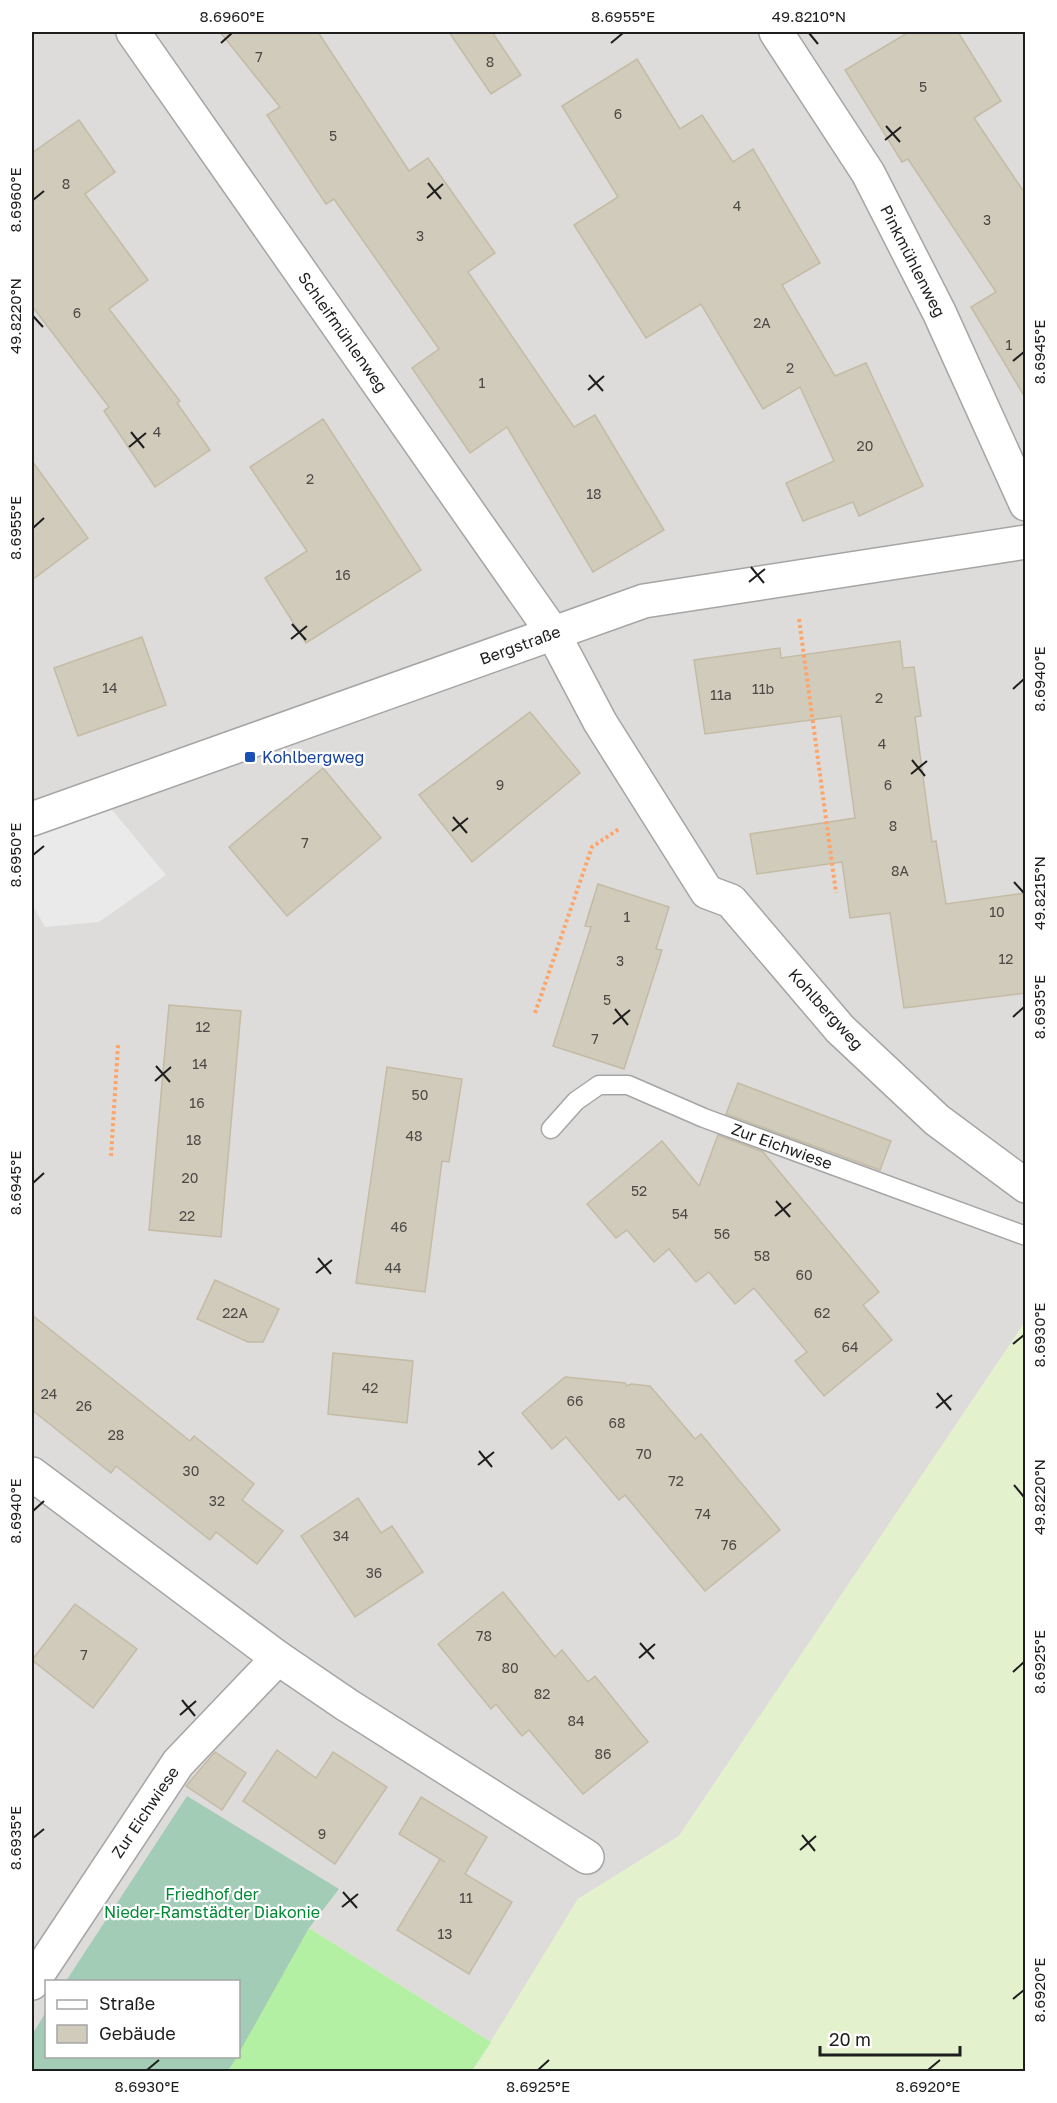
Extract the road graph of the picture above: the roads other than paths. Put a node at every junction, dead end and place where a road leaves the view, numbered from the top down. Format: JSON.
{"nodes":[{"id":1,"x":134,"y":32,"type":"edge"},
{"id":2,"x":776,"y":32,"type":"edge"},
{"id":3,"x":1026,"y":504,"type":"edge"},
{"id":4,"x":1026,"y":542,"type":"edge"},
{"id":5,"x":553,"y":633,"type":"junction"},
{"id":6,"x":32,"y":819,"type":"edge"},
{"id":7,"x":551,"y":1129,"type":"dead end"},
{"id":8,"x":1026,"y":1186,"type":"edge"},
{"id":9,"x":1026,"y":1236,"type":"edge"},
{"id":10,"x":32,"y":1474,"type":"edge"},
{"id":11,"x":278,"y":1658,"type":"junction"},
{"id":12,"x":587,"y":1857,"type":"dead end"},
{"id":13,"x":32,"y":1983,"type":"edge"}],
"edges":[{"from":1,"to":5,"type":"street","name":"Schleifmühlenweg"},
{"from":2,"to":3,"type":"street","name":"Pinkmühlenweg"},
{"from":4,"to":5,"type":"street","name":"Bergstraße"},
{"from":5,"to":6,"type":"street","name":"Bergstraße"},
{"from":5,"to":8,"type":"street","name":"Kohlbergweg"},
{"from":7,"to":9,"type":"lane","name":"Zur Eichwiese"},
{"from":10,"to":11,"type":"street"},
{"from":11,"to":12,"type":"street"},
{"from":11,"to":13,"type":"street","name":"Zur Eichwiese"}]}
